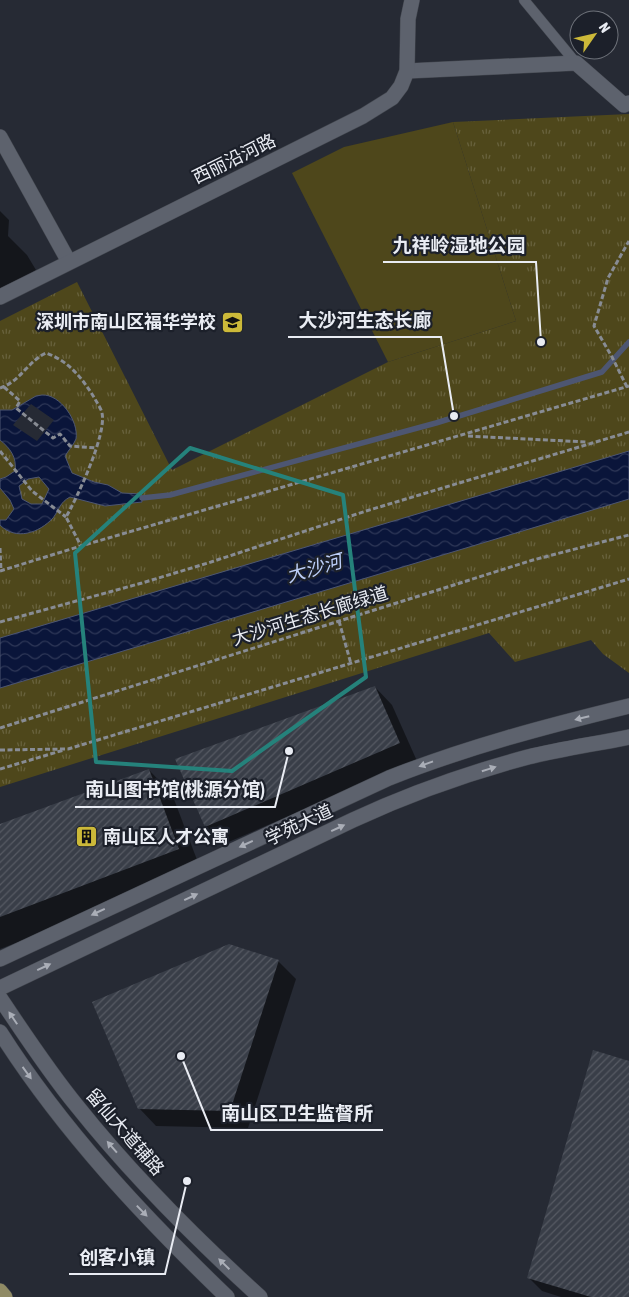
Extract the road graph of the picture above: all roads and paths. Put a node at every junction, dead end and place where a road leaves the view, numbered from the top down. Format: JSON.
{"nodes":[{"id":1,"x":412,"y":0,"type":"edge"},
{"id":2,"x":524,"y":0,"type":"edge"},
{"id":3,"x":576,"y":63,"type":"junction"},
{"id":4,"x":407,"y":70,"type":"junction"},
{"id":5,"x":629,"y":103,"type":"edge"},
{"id":6,"x":0,"y":137,"type":"edge"},
{"id":7,"x":629,"y":241,"type":"edge"},
{"id":8,"x":69,"y":262,"type":"junction"},
{"id":9,"x":0,"y":297,"type":"edge"},
{"id":10,"x":628,"y":386,"type":"edge"},
{"id":11,"x":2,"y":387,"type":"edge"},
{"id":12,"x":629,"y":432,"type":"edge"},
{"id":13,"x":464,"y":435,"type":"junction"},
{"id":14,"x":589,"y":442,"type":"junction"},
{"id":15,"x":96,"y":448,"type":"junction"},
{"id":16,"x":0,"y":452,"type":"edge"},
{"id":17,"x":66,"y":518,"type":"junction"},
{"id":18,"x":629,"y":535,"type":"edge"},
{"id":19,"x":81,"y":546,"type":"junction"},
{"id":20,"x":0,"y":548,"type":"edge"},
{"id":21,"x":0,"y":571,"type":"edge"},
{"id":22,"x":629,"y":579,"type":"edge"},
{"id":23,"x":339,"y":621,"type":"junction"},
{"id":24,"x":0,"y":622,"type":"edge"},
{"id":25,"x":351,"y":664,"type":"junction"},
{"id":26,"x":629,"y":706,"type":"edge"},
{"id":27,"x":0,"y":728,"type":"edge"},
{"id":28,"x":629,"y":737,"type":"edge"},
{"id":29,"x":68,"y":748,"type":"junction"},
{"id":30,"x":0,"y":750,"type":"edge"},
{"id":31,"x":0,"y":770,"type":"edge"},
{"id":32,"x":0,"y":959,"type":"edge"},
{"id":33,"x":0,"y":988,"type":"edge"},
{"id":34,"x":0,"y":998,"type":"edge"},
{"id":35,"x":0,"y":1032,"type":"edge"},
{"id":36,"x":0,"y":1291,"type":"edge"},
{"id":37,"x":5,"y":1297,"type":"edge"},
{"id":38,"x":227,"y":1297,"type":"edge"},
{"id":39,"x":260,"y":1297,"type":"edge"}],
"edges":[{"from":1,"to":4,"type":"street","name":"西丽沿河路"},
{"from":2,"to":3,"type":"lane"},
{"from":3,"to":4,"type":"street"},
{"from":3,"to":5,"type":"street"},
{"from":4,"to":8,"type":"street","name":"西丽沿河路"},
{"from":6,"to":8,"type":"street"},
{"from":7,"to":10,"type":"path"},
{"from":8,"to":9,"type":"street","name":"西丽沿河路"},
{"from":10,"to":13,"type":"path"},
{"from":11,"to":15,"type":"path"},
{"from":11,"to":15,"type":"path"},
{"from":12,"to":14,"type":"path"},
{"from":13,"to":14,"type":"path"},
{"from":13,"to":19,"type":"path"},
{"from":14,"to":24,"type":"path"},
{"from":15,"to":17,"type":"path"},
{"from":16,"to":17,"type":"path"},
{"from":17,"to":19,"type":"path"},
{"from":18,"to":23,"type":"path","name":"大沙河生态长廊绿道"},
{"from":19,"to":21,"type":"path"},
{"from":20,"to":21,"type":"path"},
{"from":22,"to":25,"type":"path"},
{"from":23,"to":25,"type":"path"},
{"from":23,"to":27,"type":"path","name":"大沙河生态长廊绿道"},
{"from":25,"to":29,"type":"path"},
{"from":26,"to":32,"type":"street","name":"学苑大道","one_way":true},
{"from":33,"to":28,"type":"street","name":"学苑大道","one_way":true},
{"from":29,"to":30,"type":"path"},
{"from":29,"to":31,"type":"path"},
{"from":39,"to":34,"type":"street","name":"留仙大道辅路","one_way":true},
{"from":35,"to":38,"type":"street","one_way":true},
{"from":36,"to":37,"type":"main road"}]}
